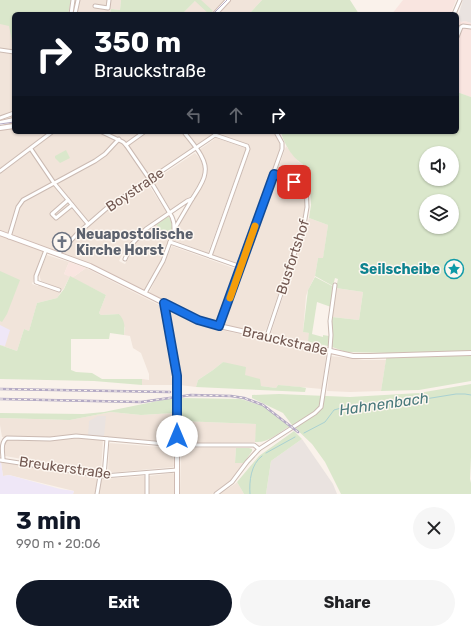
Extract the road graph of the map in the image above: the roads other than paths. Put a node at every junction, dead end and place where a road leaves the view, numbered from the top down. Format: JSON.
{"nodes":[{"id":1,"x":73,"y":0,"type":"edge"},
{"id":2,"x":78,"y":0,"type":"edge"},
{"id":3,"x":109,"y":0,"type":"edge"},
{"id":4,"x":228,"y":0,"type":"edge"},
{"id":5,"x":460,"y":0,"type":"edge"},
{"id":6,"x":95,"y":6,"type":"dead end"},
{"id":7,"x":71,"y":12,"type":"edge"},
{"id":8,"x":75,"y":12,"type":"edge"},
{"id":9,"x":217,"y":12,"type":"edge"},
{"id":10,"x":455,"y":12,"type":"edge"},
{"id":11,"x":471,"y":27,"type":"edge"},
{"id":12,"x":459,"y":32,"type":"edge"},
{"id":13,"x":0,"y":50,"type":"edge"},
{"id":14,"x":12,"y":52,"type":"edge"},
{"id":15,"x":12,"y":114,"type":"edge"},
{"id":16,"x":0,"y":118,"type":"edge"},
{"id":17,"x":12,"y":120,"type":"edge"},
{"id":18,"x":0,"y":123,"type":"edge"},
{"id":19,"x":12,"y":126,"type":"edge"},
{"id":20,"x":0,"y":128,"type":"edge"},
{"id":21,"x":49,"y":134,"type":"edge"},
{"id":22,"x":107,"y":134,"type":"edge"},
{"id":23,"x":141,"y":134,"type":"edge"},
{"id":24,"x":185,"y":134,"type":"edge"},
{"id":25,"x":215,"y":134,"type":"edge"},
{"id":26,"x":277,"y":134,"type":"edge"},
{"id":27,"x":119,"y":139,"type":"junction"},
{"id":28,"x":126,"y":144,"type":"junction"},
{"id":29,"x":31,"y":148,"type":"junction"},
{"id":30,"x":195,"y":149,"type":"junction"},
{"id":31,"x":0,"y":171,"type":"edge"},
{"id":32,"x":274,"y":174,"type":"junction"},
{"id":33,"x":150,"y":180,"type":"junction"},
{"id":34,"x":54,"y":183,"type":"junction"},
{"id":35,"x":192,"y":199,"type":"junction"},
{"id":36,"x":68,"y":200,"type":"junction"},
{"id":37,"x":72,"y":205,"type":"junction"},
{"id":38,"x":169,"y":213,"type":"junction"},
{"id":39,"x":88,"y":224,"type":"junction"},
{"id":40,"x":174,"y":230,"type":"junction"},
{"id":41,"x":0,"y":233,"type":"edge"},
{"id":42,"x":9,"y":237,"type":"junction"},
{"id":43,"x":170,"y":242,"type":"junction"},
{"id":44,"x":46,"y":250,"type":"junction"},
{"id":45,"x":58,"y":254,"type":"junction"},
{"id":46,"x":210,"y":256,"type":"junction"},
{"id":47,"x":125,"y":259,"type":"dead end"},
{"id":48,"x":241,"y":267,"type":"junction"},
{"id":49,"x":335,"y":285,"type":"dead end"},
{"id":50,"x":59,"y":290,"type":"dead end"},
{"id":51,"x":145,"y":293,"type":"junction"},
{"id":52,"x":164,"y":303,"type":"junction"},
{"id":53,"x":219,"y":326,"type":"junction"},
{"id":54,"x":267,"y":336,"type":"junction"},
{"id":55,"x":330,"y":351,"type":"junction"},
{"id":56,"x":471,"y":353,"type":"edge"},
{"id":57,"x":107,"y":439,"type":"junction"},
{"id":58,"x":177,"y":445,"type":"junction"},
{"id":59,"x":259,"y":449,"type":"junction"},
{"id":60,"x":2,"y":460,"type":"edge"},
{"id":61,"x":177,"y":470,"type":"junction"},
{"id":62,"x":147,"y":473,"type":"junction"},
{"id":63,"x":100,"y":476,"type":"junction"},
{"id":64,"x":104,"y":476,"type":"junction"},
{"id":65,"x":97,"y":494,"type":"edge"},
{"id":66,"x":147,"y":494,"type":"edge"},
{"id":67,"x":177,"y":494,"type":"edge"},
{"id":68,"x":216,"y":494,"type":"edge"}],
"edges":[{"from":1,"to":7,"type":"street"},
{"from":2,"to":8,"type":"street"},
{"from":3,"to":6,"type":"street"},
{"from":4,"to":9,"type":"main road"},
{"from":5,"to":10,"type":"street"},
{"from":11,"to":12,"type":"street"},
{"from":13,"to":14,"type":"street"},
{"from":15,"to":16,"type":"street"},
{"from":17,"to":18,"type":"main road"},
{"from":19,"to":20,"type":"main road"},
{"from":21,"to":29,"type":"street"},
{"from":22,"to":27,"type":"street"},
{"from":23,"to":28,"type":"street"},
{"from":24,"to":30,"type":"street"},
{"from":25,"to":30,"type":"street","name":"Boystraße"},
{"from":25,"to":46,"type":"street"},
{"from":26,"to":32,"type":"street"},
{"from":27,"to":28,"type":"street"},
{"from":27,"to":34,"type":"street"},
{"from":28,"to":33,"type":"street"},
{"from":29,"to":31,"type":"street"},
{"from":29,"to":34,"type":"street"},
{"from":30,"to":33,"type":"street","name":"Boystraße"},
{"from":30,"to":35,"type":"street"},
{"from":32,"to":48,"type":"street"},
{"from":32,"to":54,"type":"street","name":"Busfortshof"},
{"from":33,"to":38,"type":"street"},
{"from":33,"to":39,"type":"street","name":"Boystraße"},
{"from":34,"to":36,"type":"street"},
{"from":34,"to":42,"type":"street"},
{"from":35,"to":38,"type":"street"},
{"from":35,"to":40,"type":"street"},
{"from":36,"to":37,"type":"street"},
{"from":36,"to":37,"type":"street"},
{"from":37,"to":39,"type":"street"},
{"from":38,"to":40,"type":"street"},
{"from":38,"to":47,"type":"street"},
{"from":39,"to":45,"type":"street","name":"Boystraße"},
{"from":40,"to":43,"type":"street"},
{"from":41,"to":42,"type":"main road","name":"Brauckstraße"},
{"from":42,"to":44,"type":"main road","name":"Brauckstraße"},
{"from":43,"to":46,"type":"street"},
{"from":43,"to":51,"type":"street"},
{"from":44,"to":45,"type":"main road","name":"Brauckstraße"},
{"from":44,"to":50,"type":"street"},
{"from":45,"to":51,"type":"main road","name":"Brauckstraße"},
{"from":46,"to":48,"type":"street"},
{"from":48,"to":53,"type":"street"},
{"from":49,"to":55,"type":"street"},
{"from":51,"to":52,"type":"main road","name":"Brauckstraße"},
{"from":52,"to":53,"type":"main road","name":"Brauckstraße"},
{"from":52,"to":58,"type":"main road"},
{"from":53,"to":54,"type":"main road","name":"Brauckstraße"},
{"from":54,"to":55,"type":"main road","name":"Brauckstraße"},
{"from":55,"to":56,"type":"main road","name":"Brauckstraße"},
{"from":55,"to":59,"type":"street"},
{"from":57,"to":58,"type":"street"},
{"from":57,"to":60,"type":"street"},
{"from":57,"to":64,"type":"street"},
{"from":58,"to":59,"type":"street"},
{"from":58,"to":61,"type":"main road"},
{"from":59,"to":68,"type":"street"},
{"from":60,"to":63,"type":"street","name":"Breukerstraße"},
{"from":61,"to":62,"type":"street","name":"Breukerstraße"},
{"from":61,"to":67,"type":"main road"},
{"from":62,"to":64,"type":"street","name":"Breukerstraße"},
{"from":62,"to":66,"type":"street"},
{"from":63,"to":64,"type":"street","name":"Breukerstraße"},
{"from":63,"to":65,"type":"street"}]}
